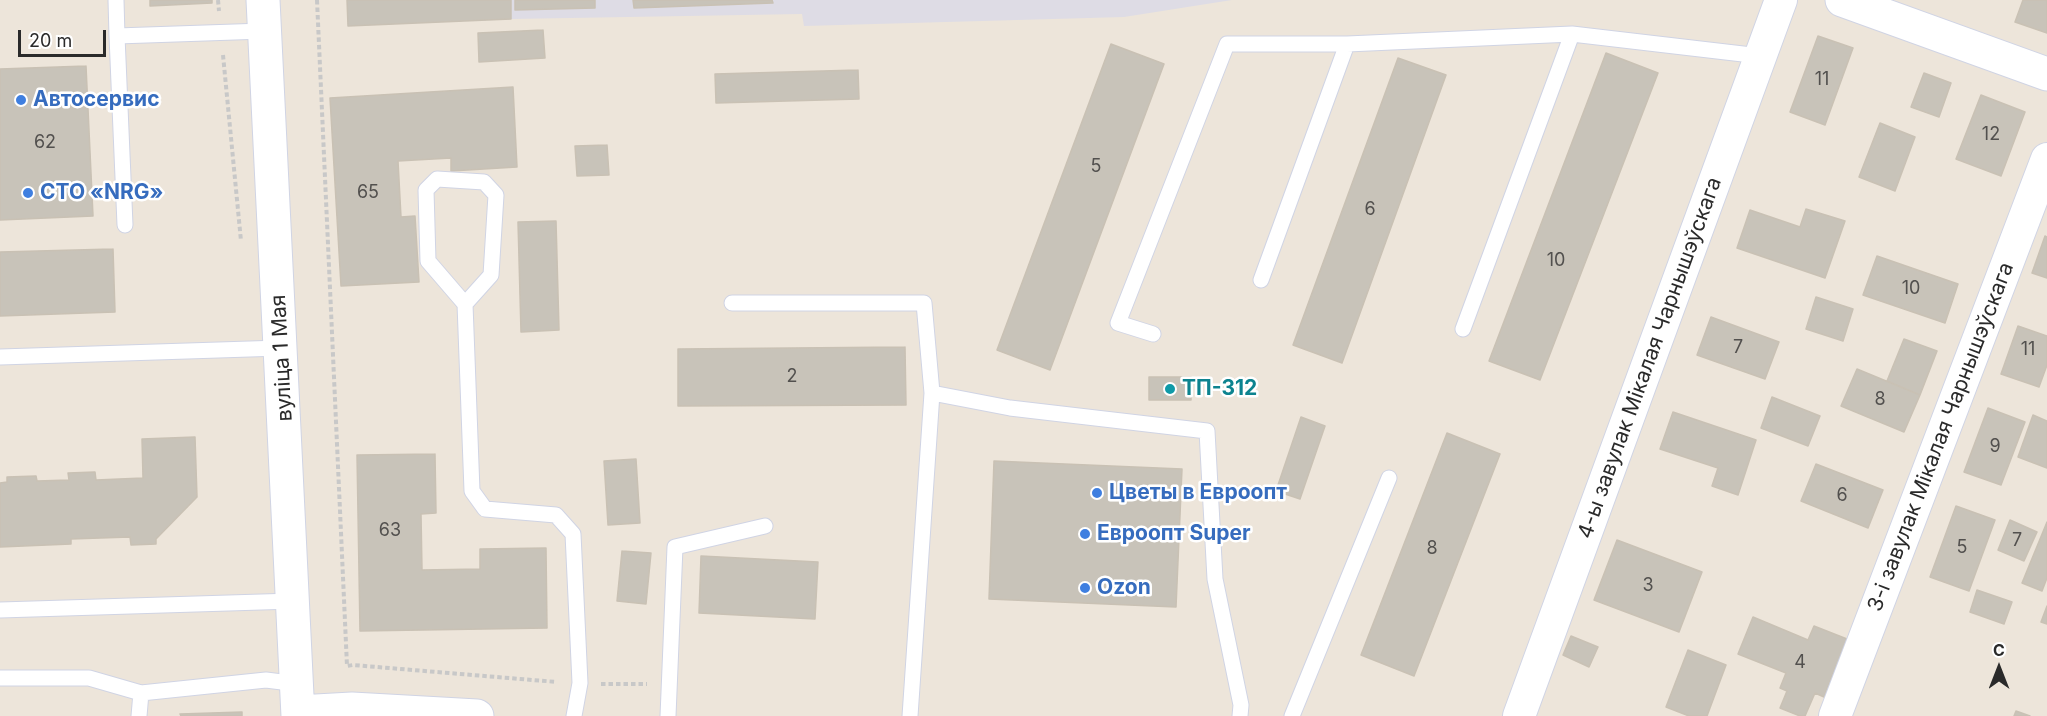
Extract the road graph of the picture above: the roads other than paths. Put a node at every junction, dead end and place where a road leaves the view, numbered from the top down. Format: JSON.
{"nodes":[{"id":1,"x":116,"y":0,"type":"edge"},
{"id":2,"x":1780,"y":0,"type":"edge"},
{"id":3,"x":1842,"y":0,"type":"edge"},
{"id":4,"x":263,"y":15,"type":"edge"},
{"id":5,"x":1572,"y":34,"type":"junction"},
{"id":6,"x":117,"y":36,"type":"junction"},
{"id":7,"x":1347,"y":44,"type":"junction"},
{"id":8,"x":1760,"y":56,"type":"junction"},
{"id":9,"x":2047,"y":74,"type":"edge"},
{"id":10,"x":2047,"y":159,"type":"edge"},
{"id":11,"x":125,"y":225,"type":"dead end"},
{"id":12,"x":1260,"y":280,"type":"dead end"},
{"id":13,"x":732,"y":303,"type":"dead end"},
{"id":14,"x":465,"y":304,"type":"junction"},
{"id":15,"x":1463,"y":329,"type":"dead end"},
{"id":16,"x":1153,"y":334,"type":"dead end"},
{"id":17,"x":281,"y":348,"type":"junction"},
{"id":18,"x":0,"y":357,"type":"edge"},
{"id":19,"x":932,"y":393,"type":"junction"},
{"id":20,"x":1389,"y":478,"type":"dead end"},
{"id":21,"x":765,"y":526,"type":"dead end"},
{"id":22,"x":294,"y":601,"type":"junction"},
{"id":23,"x":0,"y":610,"type":"edge"},
{"id":24,"x":0,"y":678,"type":"edge"},
{"id":25,"x":141,"y":693,"type":"junction"},
{"id":26,"x":298,"y":704,"type":"edge"},
{"id":27,"x":139,"y":716,"type":"edge"},
{"id":28,"x":477,"y":716,"type":"edge"},
{"id":29,"x":574,"y":716,"type":"edge"},
{"id":30,"x":668,"y":716,"type":"edge"},
{"id":31,"x":910,"y":716,"type":"edge"},
{"id":32,"x":1240,"y":716,"type":"edge"},
{"id":33,"x":1292,"y":716,"type":"edge"},
{"id":34,"x":1519,"y":716,"type":"edge"},
{"id":35,"x":1835,"y":716,"type":"edge"}],
"edges":[{"from":1,"to":6,"type":"lane"},
{"from":2,"to":8,"type":"street","name":"4-ы завулак Мікалая Чарнышэўскага"},
{"from":3,"to":9,"type":"street"},
{"from":4,"to":6,"type":"lane"},
{"from":4,"to":17,"type":"street","name":"вуліца 1 Мая"},
{"from":5,"to":7,"type":"lane"},
{"from":5,"to":8,"type":"lane"},
{"from":5,"to":15,"type":"lane"},
{"from":6,"to":11,"type":"lane"},
{"from":7,"to":12,"type":"lane"},
{"from":7,"to":16,"type":"lane"},
{"from":8,"to":34,"type":"street","name":"4-ы завулак Мікалая Чарнышэўскага"},
{"from":10,"to":35,"type":"street","name":"3-і завулак Мікалая Чарнышэўскага"},
{"from":13,"to":19,"type":"lane"},
{"from":14,"to":14,"type":"lane"},
{"from":14,"to":29,"type":"lane"},
{"from":17,"to":18,"type":"lane"},
{"from":17,"to":22,"type":"street","name":"вуліца 1 Мая"},
{"from":19,"to":31,"type":"lane"},
{"from":19,"to":32,"type":"lane"},
{"from":20,"to":33,"type":"lane"},
{"from":21,"to":30,"type":"lane"},
{"from":22,"to":23,"type":"lane"},
{"from":22,"to":26,"type":"street","name":"вуліца 1 Мая"},
{"from":24,"to":25,"type":"lane"},
{"from":25,"to":26,"type":"lane"},
{"from":25,"to":27,"type":"lane"},
{"from":26,"to":28,"type":"street"}]}
